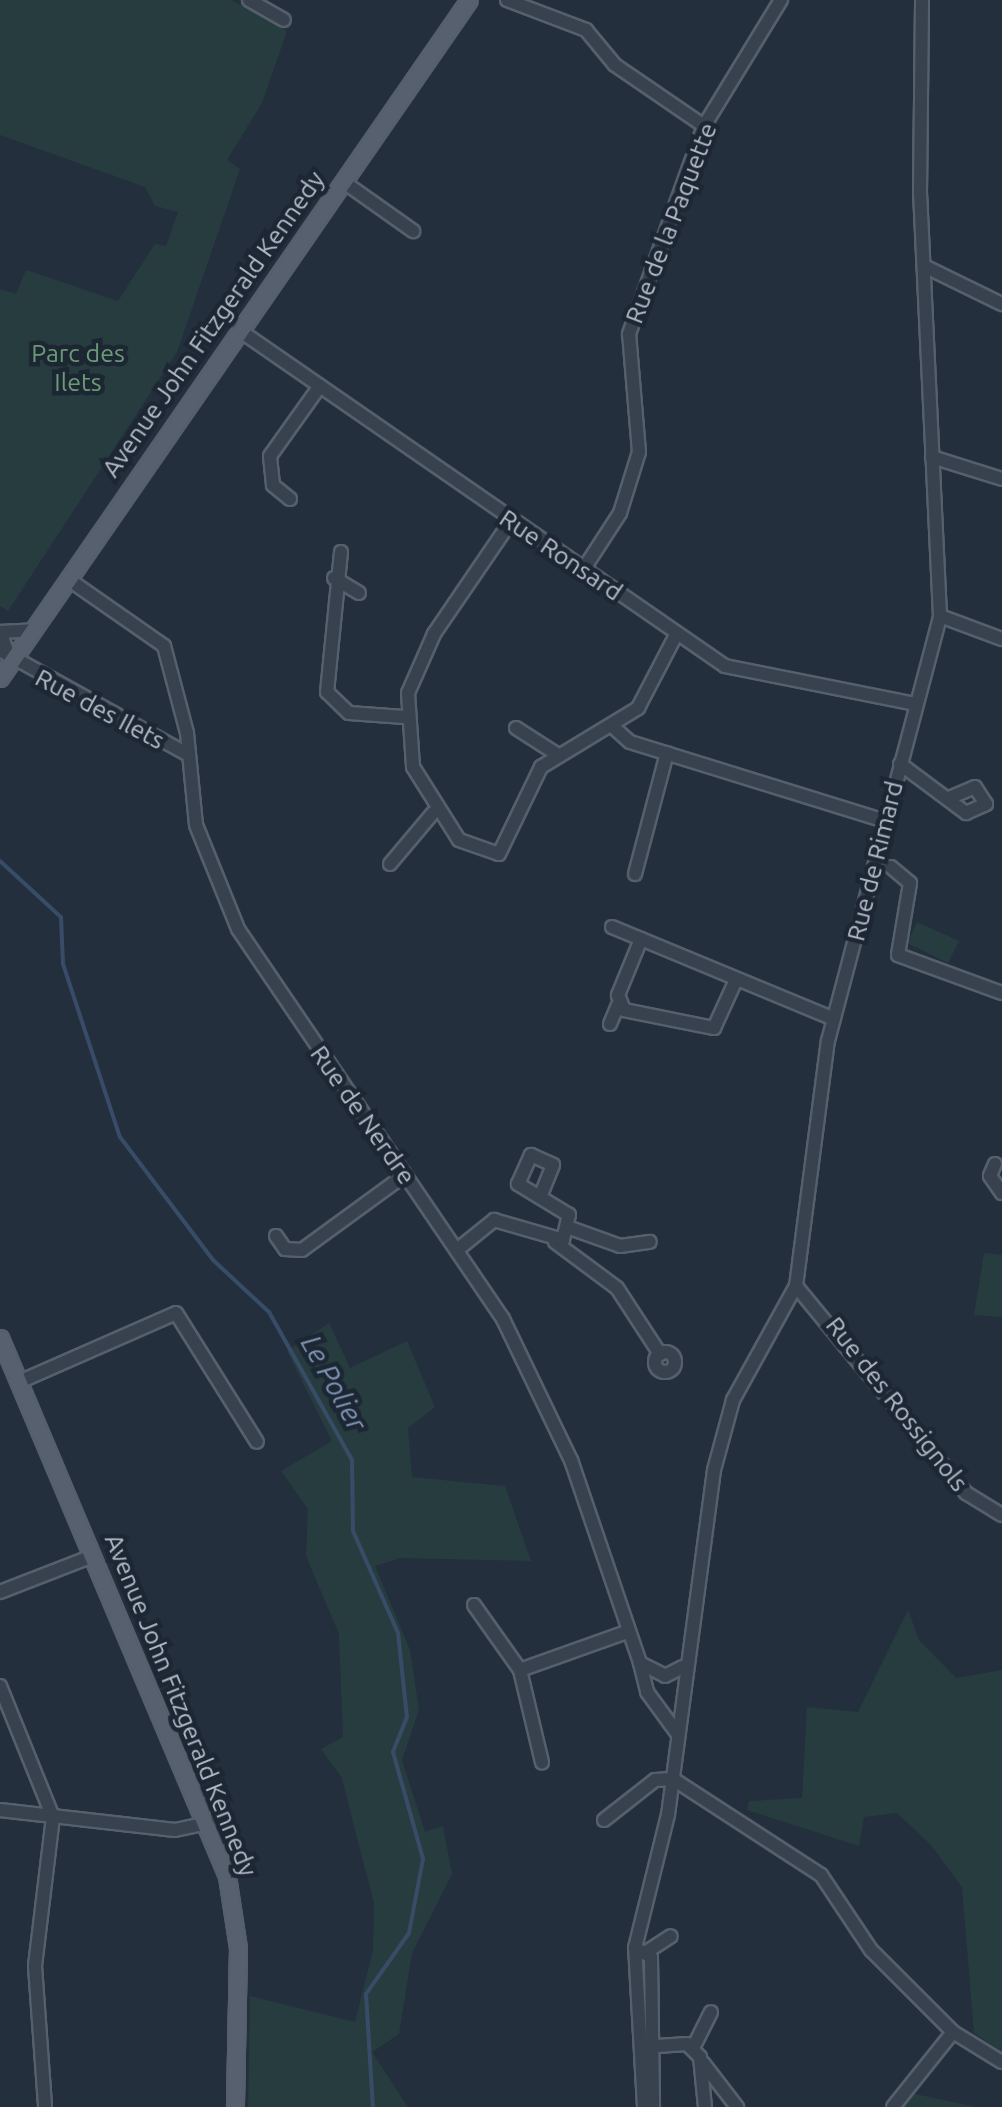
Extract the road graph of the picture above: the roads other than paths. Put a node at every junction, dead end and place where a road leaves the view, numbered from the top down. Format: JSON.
{"nodes":[{"id":1,"x":248,"y":0,"type":"edge"},
{"id":2,"x":469,"y":0,"type":"edge"},
{"id":3,"x":507,"y":0,"type":"edge"},
{"id":4,"x":781,"y":0,"type":"edge"},
{"id":5,"x":922,"y":0,"type":"edge"},
{"id":6,"x":284,"y":20,"type":"dead end"},
{"id":7,"x":704,"y":126,"type":"junction"},
{"id":8,"x":344,"y":182,"type":"junction"},
{"id":9,"x":413,"y":231,"type":"dead end"},
{"id":10,"x":924,"y":266,"type":"junction"},
{"id":11,"x":1002,"y":304,"type":"edge"},
{"id":12,"x":239,"y":330,"type":"junction"},
{"id":13,"x":320,"y":386,"type":"junction"},
{"id":14,"x":932,"y":457,"type":"junction"},
{"id":15,"x":1002,"y":480,"type":"edge"},
{"id":16,"x":290,"y":498,"type":"dead end"},
{"id":17,"x":511,"y":521,"type":"junction"},
{"id":18,"x":340,"y":552,"type":"dead end"},
{"id":19,"x":584,"y":570,"type":"junction"},
{"id":20,"x":334,"y":578,"type":"junction"},
{"id":21,"x":68,"y":579,"type":"junction"},
{"id":22,"x":359,"y":593,"type":"dead end"},
{"id":23,"x":940,"y":616,"type":"junction"},
{"id":24,"x":34,"y":630,"type":"junction"},
{"id":25,"x":0,"y":632,"type":"edge"},
{"id":26,"x":676,"y":636,"type":"junction"},
{"id":27,"x":1002,"y":639,"type":"edge"},
{"id":28,"x":6,"y":656,"type":"edge"},
{"id":29,"x":0,"y":678,"type":"edge"},
{"id":30,"x":915,"y":704,"type":"junction"},
{"id":31,"x":404,"y":717,"type":"junction"},
{"id":32,"x":611,"y":725,"type":"junction"},
{"id":33,"x":516,"y":728,"type":"dead end"},
{"id":34,"x":666,"y":754,"type":"junction"},
{"id":35,"x":189,"y":755,"type":"junction"},
{"id":36,"x":558,"y":755,"type":"junction"},
{"id":37,"x":900,"y":764,"type":"junction"},
{"id":38,"x":947,"y":799,"type":"dead end"},
{"id":39,"x":433,"y":812,"type":"junction"},
{"id":40,"x":885,"y":822,"type":"junction"},
{"id":41,"x":390,"y":864,"type":"dead end"},
{"id":42,"x":890,"y":866,"type":"dead end"},
{"id":43,"x":634,"y":874,"type":"dead end"},
{"id":44,"x":612,"y":927,"type":"dead end"},
{"id":45,"x":641,"y":939,"type":"junction"},
{"id":46,"x":736,"y":980,"type":"junction"},
{"id":47,"x":1002,"y":993,"type":"edge"},
{"id":48,"x":618,"y":1005,"type":"junction"},
{"id":49,"x":834,"y":1019,"type":"junction"},
{"id":50,"x":610,"y":1024,"type":"dead end"},
{"id":51,"x":996,"y":1164,"type":"dead end"},
{"id":52,"x":405,"y":1176,"type":"junction"},
{"id":53,"x":1002,"y":1193,"type":"edge"},
{"id":54,"x":540,"y":1197,"type":"dead end"},
{"id":55,"x":570,"y":1228,"type":"junction"},
{"id":56,"x":276,"y":1236,"type":"dead end"},
{"id":57,"x":555,"y":1242,"type":"junction"},
{"id":58,"x":650,"y":1242,"type":"dead end"},
{"id":59,"x":457,"y":1250,"type":"junction"},
{"id":60,"x":796,"y":1286,"type":"junction"},
{"id":61,"x":0,"y":1338,"type":"edge"},
{"id":62,"x":660,"y":1354,"type":"dead end"},
{"id":63,"x":19,"y":1382,"type":"junction"},
{"id":64,"x":257,"y":1442,"type":"dead end"},
{"id":65,"x":1002,"y":1515,"type":"edge"},
{"id":66,"x":93,"y":1556,"type":"junction"},
{"id":67,"x":0,"y":1592,"type":"edge"},
{"id":68,"x":474,"y":1604,"type":"dead end"},
{"id":69,"x":627,"y":1632,"type":"junction"},
{"id":70,"x":683,"y":1667,"type":"junction"},
{"id":71,"x":520,"y":1670,"type":"junction"},
{"id":72,"x":648,"y":1678,"type":"junction"},
{"id":73,"x":0,"y":1686,"type":"edge"},
{"id":74,"x":679,"y":1700,"type":"junction"},
{"id":75,"x":677,"y":1732,"type":"junction"},
{"id":76,"x":542,"y":1762,"type":"dead end"},
{"id":77,"x":673,"y":1779,"type":"junction"},
{"id":78,"x":0,"y":1810,"type":"edge"},
{"id":79,"x":52,"y":1817,"type":"junction"},
{"id":80,"x":604,"y":1820,"type":"dead end"},
{"id":81,"x":206,"y":1823,"type":"junction"},
{"id":82,"x":671,"y":1936,"type":"dead end"},
{"id":83,"x":641,"y":1950,"type":"junction"},
{"id":84,"x":711,"y":2012,"type":"dead end"},
{"id":85,"x":953,"y":2032,"type":"junction"},
{"id":86,"x":657,"y":2046,"type":"junction"},
{"id":87,"x":693,"y":2048,"type":"junction"},
{"id":88,"x":1002,"y":2062,"type":"edge"},
{"id":89,"x":703,"y":2064,"type":"junction"},
{"id":90,"x":45,"y":2107,"type":"edge"},
{"id":91,"x":235,"y":2107,"type":"edge"},
{"id":92,"x":644,"y":2107,"type":"edge"},
{"id":93,"x":654,"y":2107,"type":"edge"},
{"id":94,"x":705,"y":2107,"type":"edge"},
{"id":95,"x":737,"y":2107,"type":"edge"},
{"id":96,"x":893,"y":2107,"type":"edge"}],
"edges":[{"from":1,"to":6,"type":"street"},
{"from":2,"to":8,"type":"main road","name":"Avenue John Fitzgerald Kennedy"},
{"from":3,"to":7,"type":"street"},
{"from":4,"to":7,"type":"street","name":"Rue de la Paquette"},
{"from":5,"to":10,"type":"street","name":"Rue de Rimard"},
{"from":7,"to":19,"type":"street","name":"Rue de la Paquette"},
{"from":8,"to":9,"type":"street"},
{"from":8,"to":12,"type":"main road","name":"Avenue John Fitzgerald Kennedy"},
{"from":10,"to":11,"type":"street"},
{"from":10,"to":14,"type":"street","name":"Rue de Rimard"},
{"from":12,"to":13,"type":"street","name":"Rue Ronsard"},
{"from":12,"to":21,"type":"main road","name":"Avenue John Fitzgerald Kennedy"},
{"from":13,"to":16,"type":"street"},
{"from":13,"to":17,"type":"street","name":"Rue Ronsard"},
{"from":14,"to":15,"type":"street"},
{"from":14,"to":23,"type":"street","name":"Rue de Rimard"},
{"from":17,"to":19,"type":"street","name":"Rue Ronsard"},
{"from":17,"to":31,"type":"street"},
{"from":18,"to":20,"type":"street"},
{"from":19,"to":26,"type":"street","name":"Rue Ronsard"},
{"from":20,"to":22,"type":"street"},
{"from":20,"to":31,"type":"street"},
{"from":21,"to":24,"type":"main road","name":"Avenue John Fitzgerald Kennedy"},
{"from":21,"to":35,"type":"street","name":"Rue de Nerdre"},
{"from":23,"to":27,"type":"street"},
{"from":23,"to":30,"type":"street","name":"Rue de Rimard"},
{"from":24,"to":25,"type":"street"},
{"from":24,"to":28,"type":"main road","name":"Avenue John Fitzgerald Kennedy"},
{"from":25,"to":28,"type":"street"},
{"from":26,"to":30,"type":"street","name":"Rue Ronsard"},
{"from":26,"to":32,"type":"street"},
{"from":28,"to":29,"type":"main road","name":"Avenue John Fitzgerald Kennedy"},
{"from":28,"to":35,"type":"street","name":"Rue des Ilets"},
{"from":30,"to":37,"type":"street","name":"Rue de Rimard"},
{"from":31,"to":39,"type":"street"},
{"from":32,"to":34,"type":"street"},
{"from":32,"to":36,"type":"street"},
{"from":33,"to":36,"type":"street"},
{"from":34,"to":40,"type":"street"},
{"from":34,"to":43,"type":"street"},
{"from":35,"to":52,"type":"street","name":"Rue de Nerdre"},
{"from":36,"to":39,"type":"street"},
{"from":37,"to":38,"type":"street"},
{"from":37,"to":40,"type":"street","name":"Rue de Rimard"},
{"from":39,"to":41,"type":"street"},
{"from":40,"to":49,"type":"street","name":"Rue de Rimard"},
{"from":42,"to":47,"type":"street"},
{"from":44,"to":45,"type":"street"},
{"from":45,"to":46,"type":"street"},
{"from":45,"to":48,"type":"street"},
{"from":46,"to":48,"type":"street"},
{"from":46,"to":49,"type":"street"},
{"from":48,"to":50,"type":"street"},
{"from":49,"to":60,"type":"street","name":"Rue de Rimard"},
{"from":51,"to":53,"type":"street"},
{"from":52,"to":56,"type":"street"},
{"from":52,"to":59,"type":"street","name":"Rue de Nerdre"},
{"from":54,"to":55,"type":"street"},
{"from":55,"to":57,"type":"street"},
{"from":55,"to":58,"type":"street"},
{"from":57,"to":59,"type":"street"},
{"from":57,"to":62,"type":"street"},
{"from":59,"to":69,"type":"street","name":"Rue de Nerdre"},
{"from":60,"to":65,"type":"street","name":"Rue des Rossignols"},
{"from":60,"to":70,"type":"street","name":"Rue de Rimard"},
{"from":61,"to":63,"type":"main road","name":"Avenue John Fitzgerald Kennedy"},
{"from":63,"to":64,"type":"street"},
{"from":63,"to":66,"type":"main road","name":"Avenue John Fitzgerald Kennedy"},
{"from":66,"to":67,"type":"street"},
{"from":66,"to":81,"type":"main road","name":"Avenue John Fitzgerald Kennedy"},
{"from":68,"to":71,"type":"street"},
{"from":69,"to":71,"type":"street"},
{"from":69,"to":72,"type":"street","name":"Rue de Nerdre"},
{"from":70,"to":72,"type":"street"},
{"from":70,"to":74,"type":"street","name":"Rue de Rimard"},
{"from":71,"to":76,"type":"street"},
{"from":72,"to":74,"type":"street","name":"Rue de Nerdre"},
{"from":72,"to":75,"type":"street"},
{"from":73,"to":79,"type":"street"},
{"from":74,"to":75,"type":"street","name":"Rue de Rimard"},
{"from":75,"to":77,"type":"street","name":"Rue de Rimard"},
{"from":77,"to":80,"type":"street"},
{"from":77,"to":83,"type":"street","name":"Rue de Rimard"},
{"from":77,"to":85,"type":"street"},
{"from":78,"to":79,"type":"street"},
{"from":79,"to":81,"type":"street"},
{"from":79,"to":90,"type":"street"},
{"from":81,"to":91,"type":"main road","name":"Avenue John Fitzgerald Kennedy"},
{"from":82,"to":83,"type":"street"},
{"from":83,"to":86,"type":"street"},
{"from":83,"to":92,"type":"street"},
{"from":84,"to":87,"type":"street"},
{"from":85,"to":88,"type":"street"},
{"from":85,"to":96,"type":"street"},
{"from":86,"to":87,"type":"street"},
{"from":86,"to":93,"type":"street"},
{"from":87,"to":89,"type":"street"},
{"from":89,"to":94,"type":"street"},
{"from":89,"to":95,"type":"street"}]}
